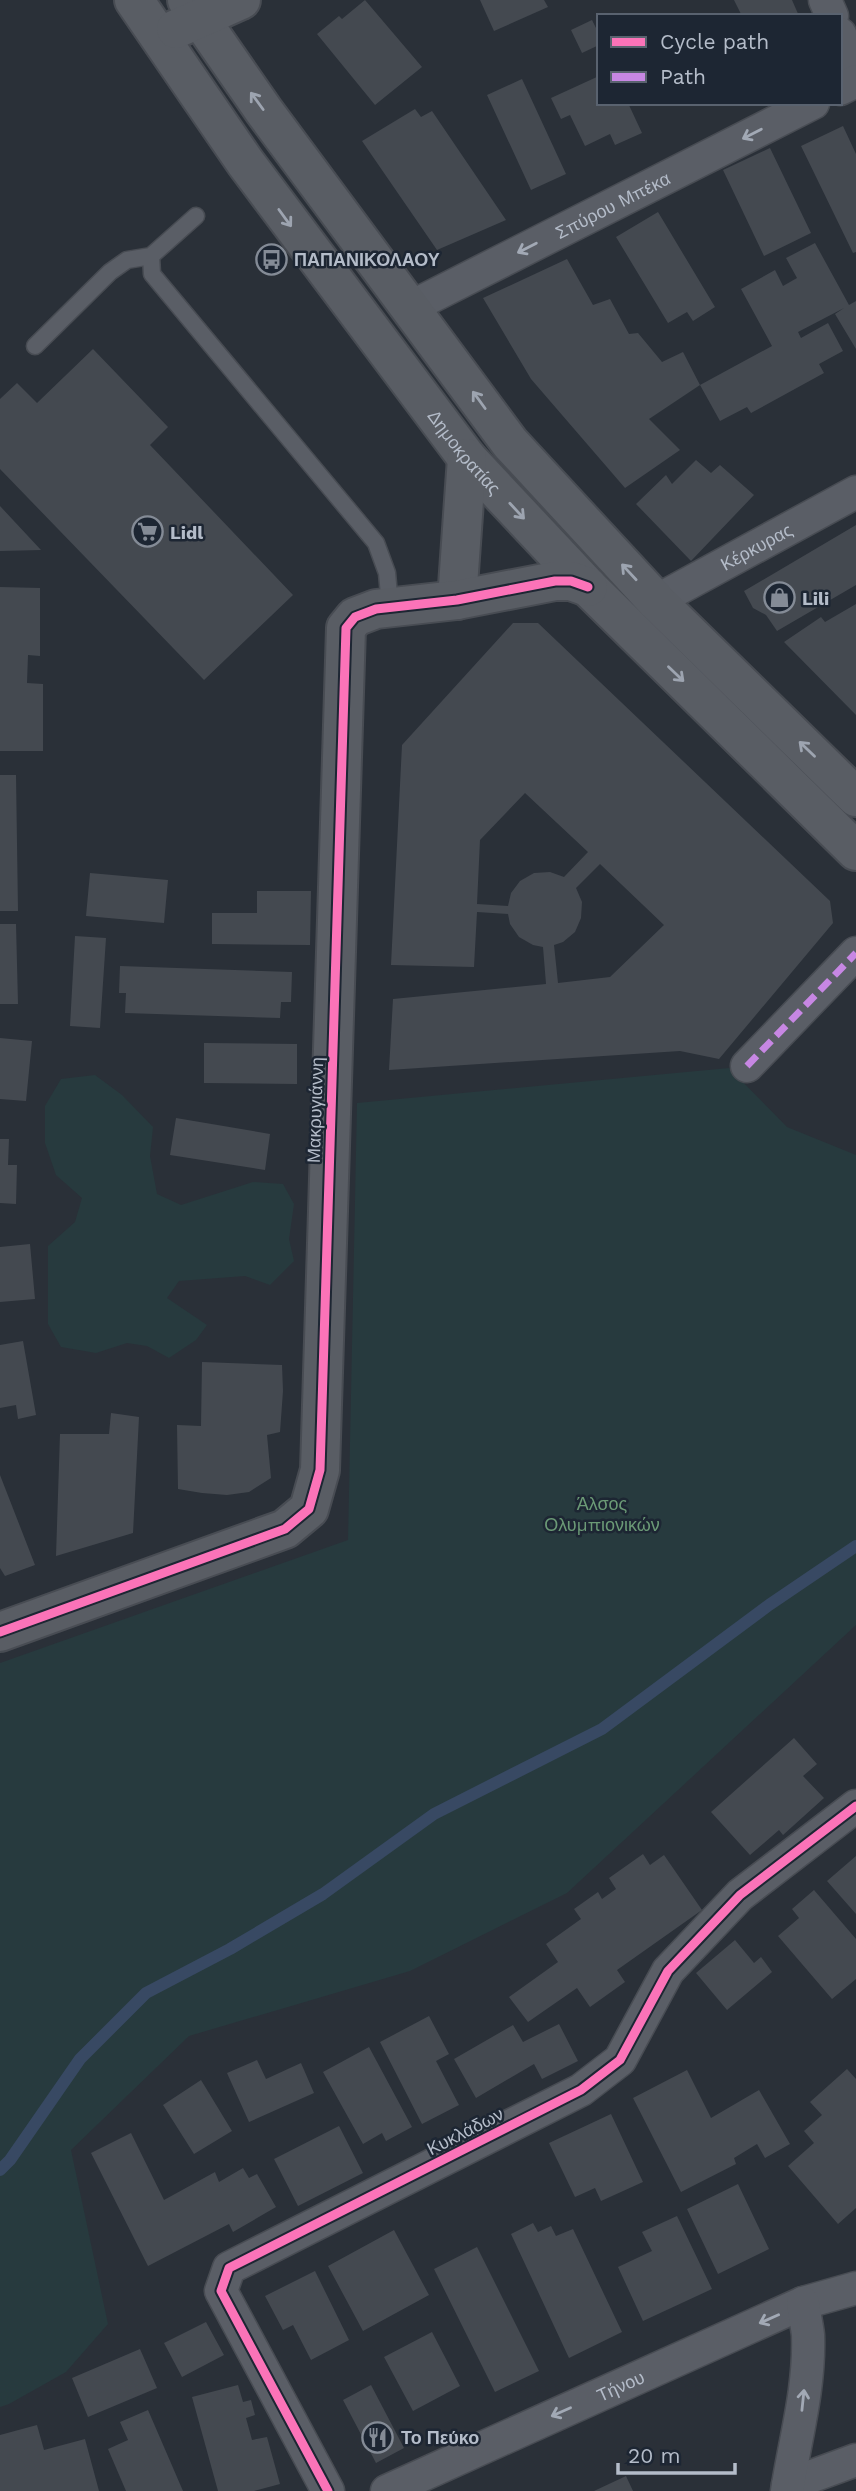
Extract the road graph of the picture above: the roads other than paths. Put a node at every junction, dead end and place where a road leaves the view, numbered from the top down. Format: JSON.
{"nodes":[{"id":1,"x":134,"y":0,"type":"edge"},
{"id":2,"x":241,"y":0,"type":"edge"},
{"id":3,"x":193,"y":9,"type":"edge"},
{"id":4,"x":158,"y":37,"type":"junction"},
{"id":5,"x":842,"y":38,"type":"edge"},
{"id":6,"x":856,"y":68,"type":"edge"},
{"id":7,"x":809,"y":105,"type":"edge"},
{"id":8,"x":196,"y":216,"type":"dead end"},
{"id":9,"x":151,"y":256,"type":"junction"},
{"id":10,"x":411,"y":307,"type":"junction"},
{"id":11,"x":34,"y":346,"type":"dead end"},
{"id":12,"x":467,"y":458,"type":"junction"},
{"id":13,"x":856,"y":492,"type":"edge"},
{"id":14,"x":587,"y":587,"type":"junction"},
{"id":15,"x":457,"y":600,"type":"junction"},
{"id":16,"x":656,"y":601,"type":"junction"},
{"id":17,"x":390,"y":606,"type":"junction"},
{"id":18,"x":856,"y":797,"type":"edge"},
{"id":19,"x":856,"y":850,"type":"edge"},
{"id":20,"x":856,"y":953,"type":"edge"},
{"id":21,"x":747,"y":1066,"type":"dead end"},
{"id":22,"x":0,"y":1632,"type":"edge"},
{"id":23,"x":856,"y":1805,"type":"edge"},
{"id":24,"x":856,"y":2288,"type":"edge"},
{"id":25,"x":803,"y":2303,"type":"junction"},
{"id":26,"x":856,"y":2460,"type":"edge"},
{"id":27,"x":788,"y":2488,"type":"edge"},
{"id":28,"x":328,"y":2491,"type":"edge"},
{"id":29,"x":387,"y":2491,"type":"edge"}],
"edges":[{"from":1,"to":4,"type":"main road","name":"Δημοκρατίας"},
{"from":2,"to":3,"type":"main road"},
{"from":3,"to":4,"type":"main road"},
{"from":10,"to":3,"type":"main road","one_way":true},
{"from":4,"to":12,"type":"main road","name":"Δημοκρατίας","one_way":true},
{"from":5,"to":6,"type":"street"},
{"from":7,"to":10,"type":"street","name":"Σπύρου Μπέκα","one_way":true},
{"from":8,"to":9,"type":"lane"},
{"from":9,"to":11,"type":"lane"},
{"from":9,"to":17,"type":"lane"},
{"from":16,"to":10,"type":"main road","one_way":true},
{"from":12,"to":14,"type":"main road","name":"Δημοκρατίας","one_way":true},
{"from":12,"to":15,"type":"main road"},
{"from":13,"to":16,"type":"street","name":"Κέρκυρας"},
{"from":14,"to":15,"type":"main road","name":"Μακρυγιάννη"},
{"from":14,"to":19,"type":"main road","name":"Δημοκρατίας","one_way":true},
{"from":15,"to":17,"type":"main road","name":"Μακρυγιάννη"},
{"from":18,"to":16,"type":"main road","one_way":true},
{"from":17,"to":22,"type":"main road","name":"Μακρυγιάννη"},
{"from":20,"to":21,"type":"street"},
{"from":23,"to":28,"type":"street","name":"Κυκλάδων"},
{"from":24,"to":25,"type":"street","name":"Τήνου"},
{"from":27,"to":25,"type":"street","one_way":true},
{"from":25,"to":29,"type":"street","name":"Τήνου","one_way":true},
{"from":26,"to":27,"type":"street"}]}
